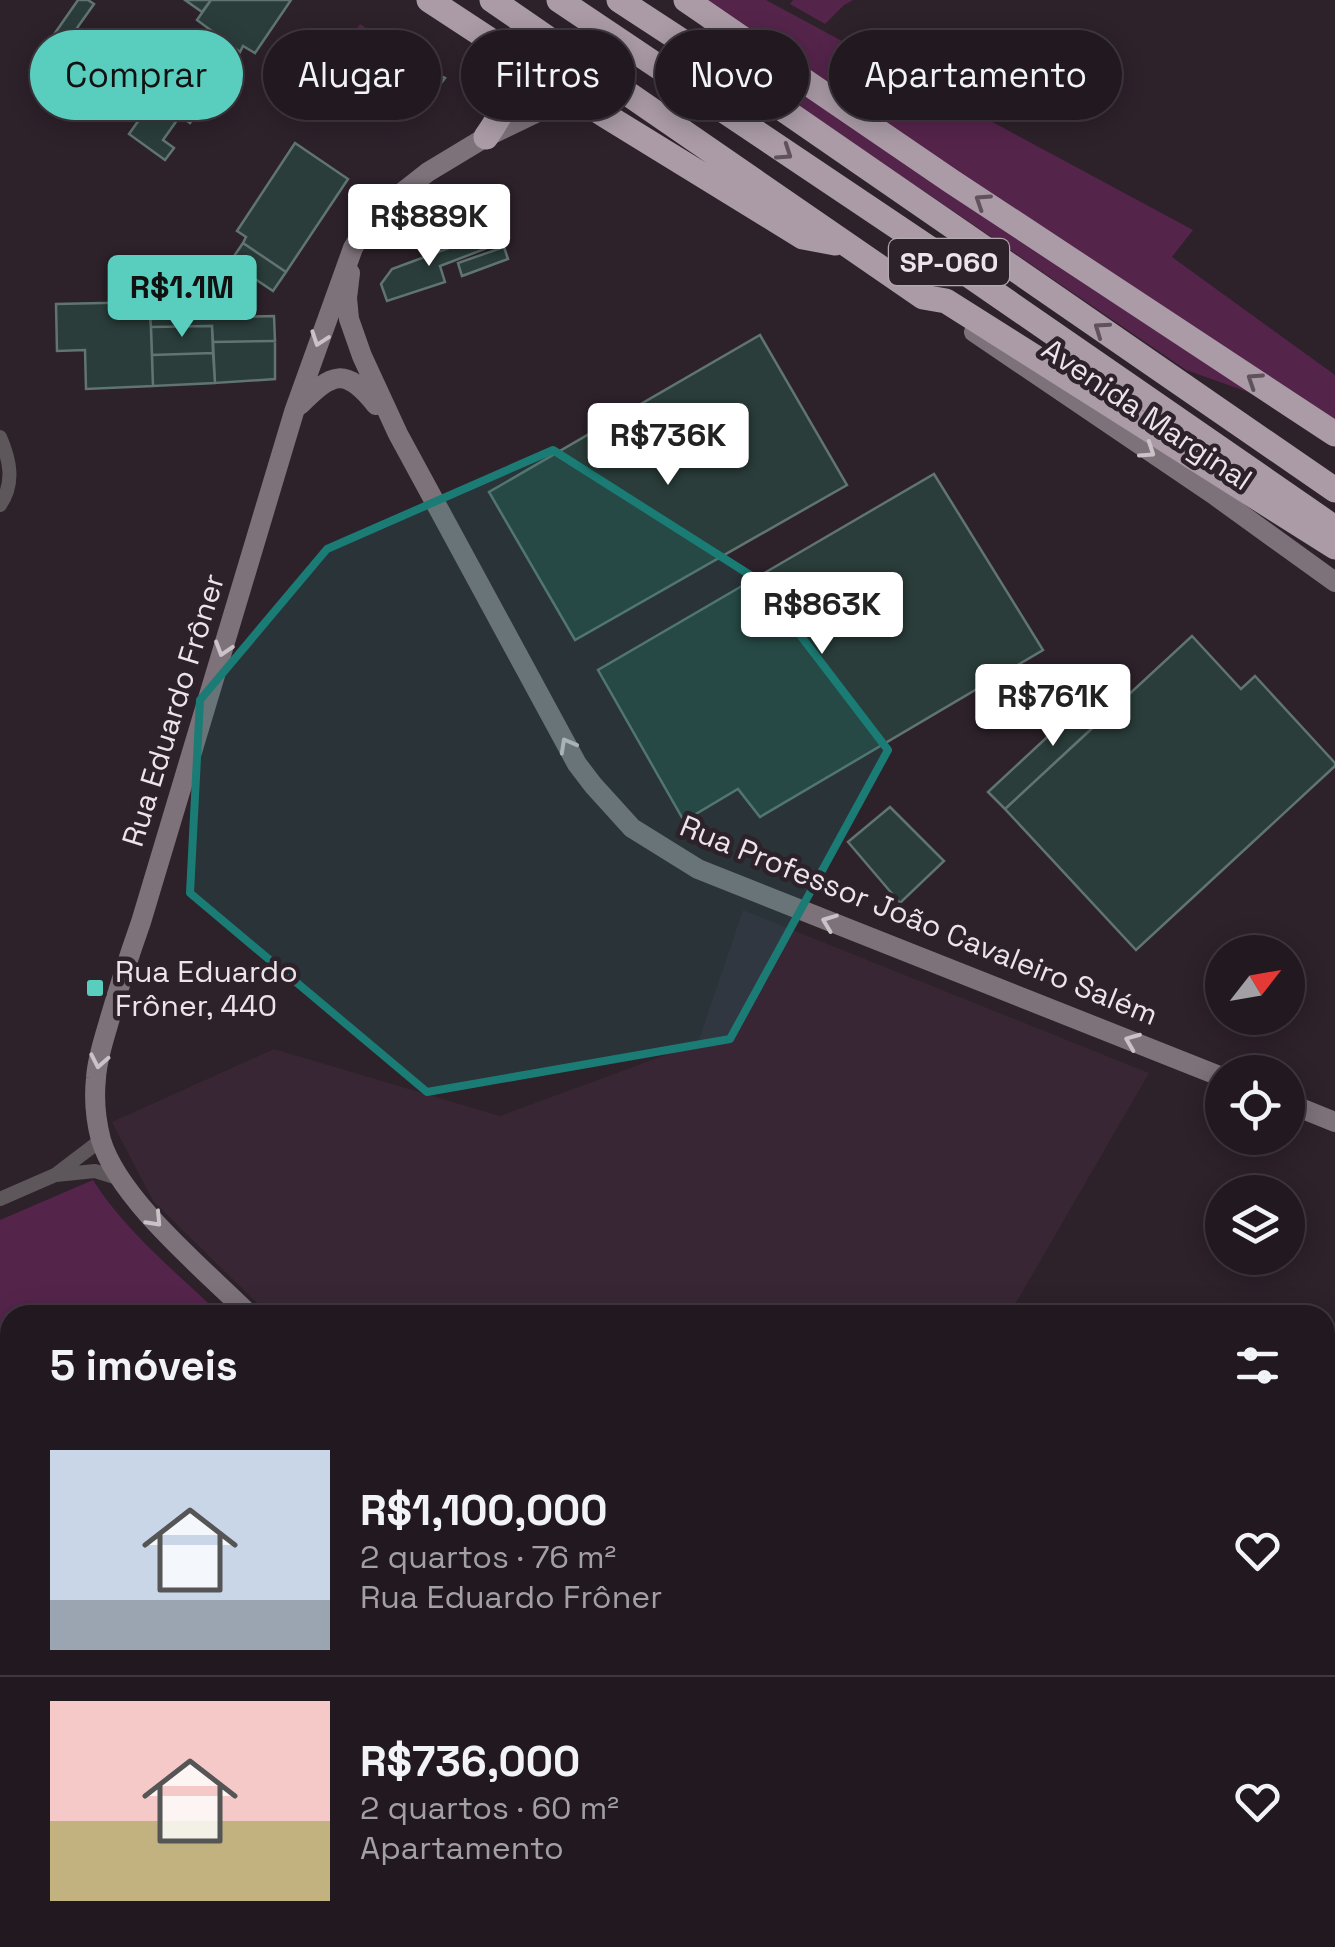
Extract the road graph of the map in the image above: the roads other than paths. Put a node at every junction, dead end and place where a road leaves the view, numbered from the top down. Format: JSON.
{"nodes":[{"id":1,"x":429,"y":0,"type":"edge"},
{"id":2,"x":492,"y":0,"type":"edge"},
{"id":3,"x":560,"y":0,"type":"edge"},
{"id":4,"x":618,"y":0,"type":"edge"},
{"id":5,"x":686,"y":0,"type":"edge"},
{"id":6,"x":472,"y":30,"type":"edge"},
{"id":7,"x":498,"y":120,"type":"edge"},
{"id":8,"x":521,"y":120,"type":"edge"},
{"id":9,"x":613,"y":120,"type":"edge"},
{"id":10,"x":486,"y":137,"type":"junction"},
{"id":11,"x":847,"y":245,"type":"junction"},
{"id":12,"x":353,"y":248,"type":"junction"},
{"id":13,"x":923,"y":297,"type":"junction"},
{"id":14,"x":294,"y":412,"type":"junction"},
{"id":15,"x":398,"y":434,"type":"junction"},
{"id":16,"x":1335,"y":434,"type":"edge"},
{"id":17,"x":0,"y":437,"type":"edge"},
{"id":18,"x":1335,"y":490,"type":"edge"},
{"id":19,"x":0,"y":505,"type":"edge"},
{"id":20,"x":1335,"y":528,"type":"edge"},
{"id":21,"x":1335,"y":547,"type":"edge"},
{"id":22,"x":1335,"y":582,"type":"edge"},
{"id":23,"x":1205,"y":1070,"type":"edge"},
{"id":24,"x":1305,"y":1109,"type":"edge"},
{"id":25,"x":1335,"y":1122,"type":"edge"},
{"id":26,"x":101,"y":1140,"type":"junction"},
{"id":27,"x":55,"y":1175,"type":"junction"},
{"id":28,"x":120,"y":1179,"type":"junction"},
{"id":29,"x":0,"y":1199,"type":"edge"},
{"id":30,"x":240,"y":1305,"type":"edge"}],
"edges":[{"from":1,"to":6,"type":"highway"},
{"from":2,"to":11,"type":"highway","number":"SP-060"},
{"from":3,"to":20,"type":"highway","number":"SP-060","one_way":true},
{"from":18,"to":4,"type":"highway","number":"SP-060","one_way":true},
{"from":16,"to":5,"type":"highway","one_way":true},
{"from":7,"to":10,"type":"highway"},
{"from":8,"to":10,"type":"main road","name":"Rua Eduardo Frôner"},
{"from":9,"to":11,"type":"highway"},
{"from":10,"to":12,"type":"main road","name":"Rua Eduardo Frôner"},
{"from":11,"to":13,"type":"highway","number":"SP-060"},
{"from":12,"to":14,"type":"main road","name":"Rua Eduardo Frôner","one_way":true},
{"from":12,"to":15,"type":"main road","name":"Rua Professor João Cavaleiro Salém"},
{"from":13,"to":21,"type":"highway"},
{"from":13,"to":22,"type":"main road","name":"Avenida Marginal","one_way":true},
{"from":14,"to":15,"type":"main road","name":"Rua Professor João Cavaleiro Salém"},
{"from":14,"to":26,"type":"main road","name":"Rua Eduardo Frôner","one_way":true},
{"from":23,"to":15,"type":"main road","name":"Rua Professor João Cavaleiro Salém","one_way":true},
{"from":17,"to":19,"type":"street"},
{"from":24,"to":25,"type":"main road"},
{"from":26,"to":27,"type":"street"},
{"from":26,"to":28,"type":"main road","name":"Rua Eduardo Frôner"},
{"from":27,"to":28,"type":"street"},
{"from":27,"to":29,"type":"street"},
{"from":28,"to":30,"type":"main road","name":"Rua Eduardo Frôner","one_way":true}]}
